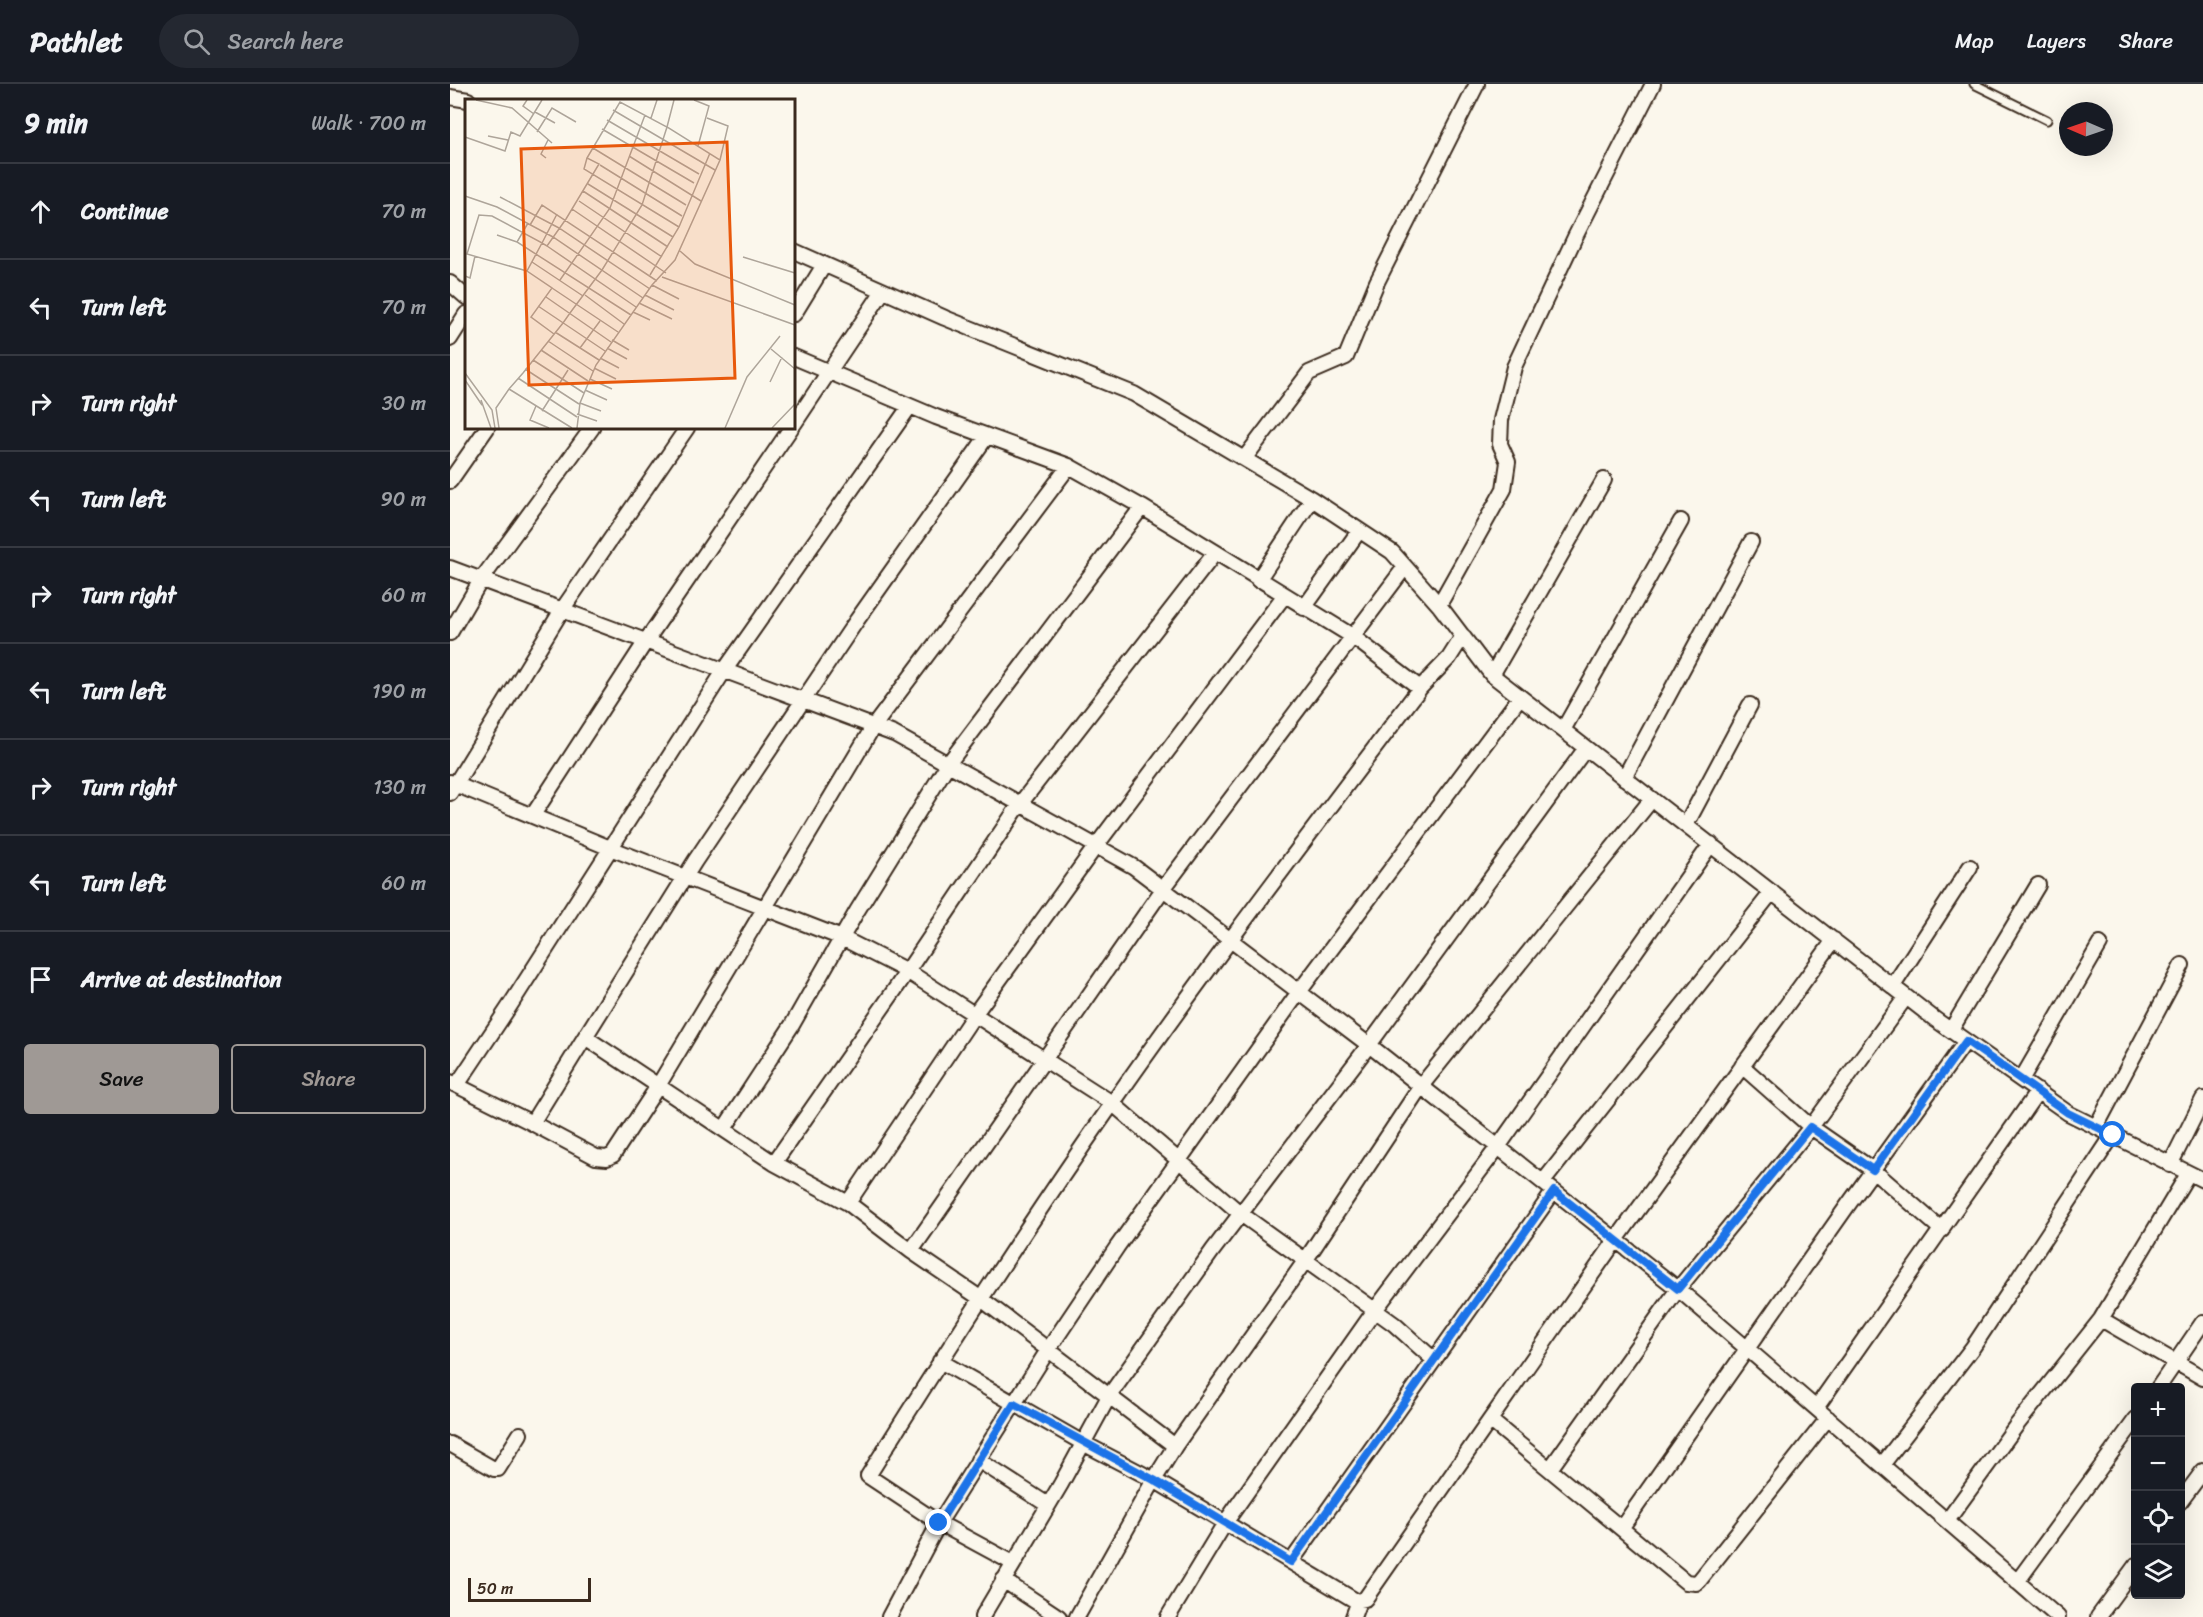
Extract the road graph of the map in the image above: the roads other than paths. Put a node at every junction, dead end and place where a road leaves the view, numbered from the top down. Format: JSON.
{"nodes":[{"id":1,"x":1477,"y":84,"type":"edge"},
{"id":2,"x":1653,"y":84,"type":"edge"},
{"id":3,"x":1974,"y":84,"type":"edge"},
{"id":4,"x":450,"y":97,"type":"edge"},
{"id":5,"x":465,"y":100,"type":"edge"},
{"id":6,"x":2047,"y":120,"type":"dead end"},
{"id":7,"x":795,"y":251,"type":"edge"},
{"id":8,"x":824,"y":265,"type":"junction"},
{"id":9,"x":450,"y":284,"type":"edge"},
{"id":10,"x":883,"y":291,"type":"junction"},
{"id":11,"x":465,"y":296,"type":"edge"},
{"id":12,"x":795,"y":312,"type":"edge"},
{"id":13,"x":465,"y":316,"type":"edge"},
{"id":14,"x":450,"y":339,"type":"edge"},
{"id":15,"x":795,"y":357,"type":"edge"},
{"id":16,"x":828,"y":373,"type":"junction"},
{"id":17,"x":910,"y":406,"type":"junction"},
{"id":18,"x":795,"y":422,"type":"edge"},
{"id":19,"x":486,"y":429,"type":"edge"},
{"id":20,"x":591,"y":429,"type":"edge"},
{"id":21,"x":686,"y":429,"type":"edge"},
{"id":22,"x":790,"y":429,"type":"edge"},
{"id":23,"x":987,"y":436,"type":"junction"},
{"id":24,"x":1244,"y":459,"type":"junction"},
{"id":25,"x":1069,"y":466,"type":"junction"},
{"id":26,"x":1605,"y":480,"type":"dead end"},
{"id":27,"x":450,"y":482,"type":"edge"},
{"id":28,"x":1312,"y":499,"type":"junction"},
{"id":29,"x":1142,"y":507,"type":"junction"},
{"id":30,"x":1681,"y":521,"type":"dead end"},
{"id":31,"x":1359,"y":531,"type":"junction"},
{"id":32,"x":1751,"y":542,"type":"dead end"},
{"id":33,"x":1215,"y":553,"type":"junction"},
{"id":34,"x":1405,"y":567,"type":"junction"},
{"id":35,"x":450,"y":568,"type":"edge"},
{"id":36,"x":481,"y":580,"type":"junction"},
{"id":37,"x":1258,"y":580,"type":"junction"},
{"id":38,"x":1284,"y":596,"type":"junction"},
{"id":39,"x":1439,"y":605,"type":"junction"},
{"id":40,"x":1304,"y":608,"type":"junction"},
{"id":41,"x":561,"y":610,"type":"junction"},
{"id":42,"x":450,"y":633,"type":"edge"},
{"id":43,"x":1352,"y":636,"type":"junction"},
{"id":44,"x":1462,"y":636,"type":"junction"},
{"id":45,"x":646,"y":641,"type":"junction"},
{"id":46,"x":724,"y":671,"type":"junction"},
{"id":47,"x":1492,"y":675,"type":"junction"},
{"id":48,"x":1420,"y":688,"type":"junction"},
{"id":49,"x":1520,"y":697,"type":"junction"},
{"id":50,"x":804,"y":701,"type":"junction"},
{"id":51,"x":1750,"y":705,"type":"dead end"},
{"id":52,"x":873,"y":727,"type":"junction"},
{"id":53,"x":1563,"y":730,"type":"junction"},
{"id":54,"x":1586,"y":748,"type":"junction"},
{"id":55,"x":948,"y":764,"type":"junction"},
{"id":56,"x":1624,"y":778,"type":"junction"},
{"id":57,"x":452,"y":786,"type":"edge"},
{"id":58,"x":1652,"y":799,"type":"junction"},
{"id":59,"x":1020,"y":804,"type":"junction"},
{"id":60,"x":533,"y":815,"type":"junction"},
{"id":61,"x":1686,"y":825,"type":"junction"},
{"id":62,"x":1711,"y":844,"type":"junction"},
{"id":63,"x":1096,"y":846,"type":"junction"},
{"id":64,"x":610,"y":848,"type":"junction"},
{"id":65,"x":1970,"y":867,"type":"dead end"},
{"id":66,"x":686,"y":876,"type":"junction"},
{"id":67,"x":2038,"y":885,"type":"dead end"},
{"id":68,"x":1163,"y":889,"type":"junction"},
{"id":69,"x":1772,"y":892,"type":"junction"},
{"id":70,"x":765,"y":907,"type":"junction"},
{"id":71,"x":842,"y":938,"type":"junction"},
{"id":72,"x":1230,"y":940,"type":"junction"},
{"id":73,"x":1834,"y":940,"type":"junction"},
{"id":74,"x":2100,"y":944,"type":"dead end"},
{"id":75,"x":2182,"y":965,"type":"dead end"},
{"id":76,"x":907,"y":971,"type":"junction"},
{"id":77,"x":1893,"y":986,"type":"junction"},
{"id":78,"x":1299,"y":992,"type":"junction"},
{"id":79,"x":1906,"y":997,"type":"junction"},
{"id":80,"x":974,"y":1015,"type":"junction"},
{"id":81,"x":1951,"y":1030,"type":"junction"},
{"id":82,"x":585,"y":1037,"type":"junction"},
{"id":83,"x":1966,"y":1041,"type":"junction"},
{"id":84,"x":1369,"y":1045,"type":"junction"},
{"id":85,"x":1045,"y":1060,"type":"junction"},
{"id":86,"x":1742,"y":1066,"type":"junction"},
{"id":87,"x":2021,"y":1080,"type":"junction"},
{"id":88,"x":453,"y":1083,"type":"edge"},
{"id":89,"x":658,"y":1086,"type":"junction"},
{"id":90,"x":1420,"y":1086,"type":"junction"},
{"id":91,"x":2038,"y":1092,"type":"junction"},
{"id":92,"x":2203,"y":1099,"type":"edge"},
{"id":93,"x":1112,"y":1103,"type":"junction"},
{"id":94,"x":532,"y":1123,"type":"junction"},
{"id":95,"x":1810,"y":1127,"type":"junction"},
{"id":96,"x":2096,"y":1127,"type":"junction"},
{"id":97,"x":724,"y":1129,"type":"junction"},
{"id":98,"x":2113,"y":1135,"type":"junction"},
{"id":99,"x":1498,"y":1147,"type":"junction"},
{"id":100,"x":1179,"y":1160,"type":"junction"},
{"id":101,"x":774,"y":1163,"type":"junction"},
{"id":102,"x":2170,"y":1165,"type":"junction"},
{"id":103,"x":1873,"y":1170,"type":"junction"},
{"id":104,"x":2188,"y":1174,"type":"junction"},
{"id":105,"x":2203,"y":1180,"type":"edge"},
{"id":106,"x":1548,"y":1187,"type":"junction"},
{"id":107,"x":848,"y":1203,"type":"junction"},
{"id":108,"x":1241,"y":1214,"type":"junction"},
{"id":109,"x":1942,"y":1230,"type":"junction"},
{"id":110,"x":1616,"y":1240,"type":"junction"},
{"id":111,"x":911,"y":1251,"type":"junction"},
{"id":112,"x":1305,"y":1261,"type":"junction"},
{"id":113,"x":1678,"y":1289,"type":"junction"},
{"id":114,"x":980,"y":1298,"type":"junction"},
{"id":115,"x":1375,"y":1310,"type":"junction"},
{"id":116,"x":2101,"y":1319,"type":"junction"},
{"id":117,"x":2203,"y":1322,"type":"edge"},
{"id":118,"x":1748,"y":1349,"type":"junction"},
{"id":119,"x":1048,"y":1350,"type":"junction"},
{"id":120,"x":1433,"y":1359,"type":"junction"},
{"id":121,"x":940,"y":1361,"type":"junction"},
{"id":122,"x":2176,"y":1361,"type":"junction"},
{"id":123,"x":2203,"y":1378,"type":"edge"},
{"id":124,"x":2161,"y":1383,"type":"edge"},
{"id":125,"x":1109,"y":1396,"type":"junction"},
{"id":126,"x":1014,"y":1404,"type":"junction"},
{"id":127,"x":1816,"y":1408,"type":"junction"},
{"id":128,"x":1828,"y":1418,"type":"junction"},
{"id":129,"x":1490,"y":1420,"type":"junction"},
{"id":130,"x":2131,"y":1426,"type":"edge"},
{"id":131,"x":520,"y":1434,"type":"dead end"},
{"id":132,"x":1083,"y":1443,"type":"junction"},
{"id":133,"x":450,"y":1444,"type":"edge"},
{"id":134,"x":1175,"y":1446,"type":"junction"},
{"id":135,"x":978,"y":1460,"type":"junction"},
{"id":136,"x":1882,"y":1465,"type":"junction"},
{"id":137,"x":1550,"y":1469,"type":"junction"},
{"id":138,"x":2203,"y":1471,"type":"edge"},
{"id":139,"x":1154,"y":1480,"type":"junction"},
{"id":140,"x":2185,"y":1496,"type":"edge"},
{"id":141,"x":1048,"y":1505,"type":"junction"},
{"id":142,"x":1947,"y":1521,"type":"junction"},
{"id":143,"x":939,"y":1523,"type":"junction"},
{"id":144,"x":1225,"y":1523,"type":"junction"},
{"id":145,"x":1622,"y":1527,"type":"junction"},
{"id":146,"x":1291,"y":1562,"type":"junction"},
{"id":147,"x":1013,"y":1563,"type":"junction"},
{"id":148,"x":2131,"y":1572,"type":"edge"},
{"id":149,"x":1003,"y":1580,"type":"junction"},
{"id":150,"x":2017,"y":1582,"type":"junction"},
{"id":151,"x":1359,"y":1601,"type":"junction"},
{"id":152,"x":889,"y":1617,"type":"edge"},
{"id":153,"x":981,"y":1617,"type":"edge"},
{"id":154,"x":1059,"y":1617,"type":"edge"},
{"id":155,"x":1077,"y":1617,"type":"edge"},
{"id":156,"x":1168,"y":1617,"type":"edge"},
{"id":157,"x":1353,"y":1617,"type":"edge"},
{"id":158,"x":2058,"y":1617,"type":"edge"},
{"id":159,"x":2098,"y":1617,"type":"edge"}],
"edges":[{"from":1,"to":24,"type":"street"},
{"from":2,"to":39,"type":"street"},
{"from":3,"to":6,"type":"lane"},
{"from":4,"to":5,"type":"street"},
{"from":7,"to":8,"type":"street"},
{"from":8,"to":10,"type":"street"},
{"from":8,"to":12,"type":"street"},
{"from":9,"to":11,"type":"street"},
{"from":10,"to":16,"type":"street"},
{"from":10,"to":24,"type":"street"},
{"from":13,"to":14,"type":"street"},
{"from":15,"to":16,"type":"street"},
{"from":16,"to":17,"type":"street"},
{"from":16,"to":18,"type":"street"},
{"from":17,"to":23,"type":"street"},
{"from":17,"to":46,"type":"street"},
{"from":19,"to":27,"type":"street"},
{"from":20,"to":36,"type":"street"},
{"from":21,"to":41,"type":"street"},
{"from":22,"to":45,"type":"street"},
{"from":23,"to":25,"type":"street"},
{"from":23,"to":50,"type":"street"},
{"from":24,"to":28,"type":"street"},
{"from":25,"to":29,"type":"street"},
{"from":25,"to":52,"type":"street"},
{"from":26,"to":47,"type":"street"},
{"from":28,"to":31,"type":"street"},
{"from":28,"to":37,"type":"street"},
{"from":29,"to":33,"type":"street"},
{"from":29,"to":55,"type":"street"},
{"from":30,"to":53,"type":"street"},
{"from":31,"to":34,"type":"street"},
{"from":31,"to":40,"type":"street"},
{"from":32,"to":56,"type":"street"},
{"from":33,"to":37,"type":"street"},
{"from":33,"to":59,"type":"street"},
{"from":34,"to":39,"type":"street"},
{"from":34,"to":43,"type":"street"},
{"from":35,"to":36,"type":"street"},
{"from":36,"to":41,"type":"street"},
{"from":36,"to":42,"type":"street"},
{"from":37,"to":38,"type":"street"},
{"from":38,"to":40,"type":"street"},
{"from":38,"to":63,"type":"street"},
{"from":39,"to":44,"type":"street"},
{"from":40,"to":43,"type":"street"},
{"from":41,"to":45,"type":"street"},
{"from":41,"to":57,"type":"street"},
{"from":43,"to":48,"type":"street"},
{"from":43,"to":68,"type":"street"},
{"from":44,"to":47,"type":"street"},
{"from":44,"to":48,"type":"street"},
{"from":45,"to":46,"type":"street"},
{"from":45,"to":60,"type":"street"},
{"from":46,"to":50,"type":"street"},
{"from":46,"to":64,"type":"street"},
{"from":47,"to":49,"type":"street"},
{"from":48,"to":72,"type":"street"},
{"from":49,"to":53,"type":"street"},
{"from":49,"to":78,"type":"street"},
{"from":50,"to":52,"type":"street"},
{"from":50,"to":66,"type":"street"},
{"from":51,"to":61,"type":"street"},
{"from":52,"to":55,"type":"street"},
{"from":52,"to":70,"type":"street"},
{"from":53,"to":54,"type":"street"},
{"from":54,"to":56,"type":"street"},
{"from":54,"to":84,"type":"street"},
{"from":55,"to":59,"type":"street"},
{"from":55,"to":71,"type":"street"},
{"from":56,"to":58,"type":"street"},
{"from":57,"to":60,"type":"street"},
{"from":58,"to":61,"type":"street"},
{"from":58,"to":90,"type":"street"},
{"from":59,"to":63,"type":"street"},
{"from":59,"to":76,"type":"street"},
{"from":60,"to":64,"type":"street"},
{"from":61,"to":62,"type":"street"},
{"from":62,"to":69,"type":"street"},
{"from":62,"to":99,"type":"street"},
{"from":63,"to":68,"type":"street"},
{"from":63,"to":80,"type":"street"},
{"from":64,"to":66,"type":"street"},
{"from":64,"to":88,"type":"street"},
{"from":65,"to":77,"type":"street"},
{"from":66,"to":70,"type":"street"},
{"from":66,"to":82,"type":"street"},
{"from":67,"to":81,"type":"street"},
{"from":68,"to":72,"type":"street"},
{"from":68,"to":85,"type":"street"},
{"from":69,"to":73,"type":"street"},
{"from":69,"to":106,"type":"street"},
{"from":70,"to":71,"type":"street"},
{"from":70,"to":89,"type":"street"},
{"from":71,"to":76,"type":"street"},
{"from":71,"to":97,"type":"street"},
{"from":72,"to":78,"type":"street"},
{"from":72,"to":93,"type":"street"},
{"from":73,"to":77,"type":"street"},
{"from":73,"to":86,"type":"street"},
{"from":74,"to":87,"type":"street"},
{"from":75,"to":96,"type":"street"},
{"from":76,"to":80,"type":"street"},
{"from":76,"to":101,"type":"street"},
{"from":77,"to":79,"type":"street"},
{"from":78,"to":84,"type":"street"},
{"from":78,"to":100,"type":"street"},
{"from":79,"to":81,"type":"street"},
{"from":79,"to":95,"type":"street"},
{"from":80,"to":85,"type":"street"},
{"from":80,"to":107,"type":"street"},
{"from":81,"to":83,"type":"street"},
{"from":82,"to":89,"type":"street"},
{"from":82,"to":94,"type":"street"},
{"from":83,"to":87,"type":"street"},
{"from":83,"to":103,"type":"street"},
{"from":84,"to":90,"type":"street"},
{"from":84,"to":108,"type":"street"},
{"from":85,"to":93,"type":"street"},
{"from":85,"to":111,"type":"street"},
{"from":86,"to":95,"type":"street"},
{"from":86,"to":110,"type":"street"},
{"from":87,"to":91,"type":"street"},
{"from":88,"to":94,"type":"street"},
{"from":89,"to":94,"type":"street"},
{"from":89,"to":97,"type":"street"},
{"from":90,"to":99,"type":"street"},
{"from":90,"to":112,"type":"street"},
{"from":91,"to":96,"type":"street"},
{"from":91,"to":109,"type":"street"},
{"from":92,"to":102,"type":"street"},
{"from":93,"to":100,"type":"street"},
{"from":93,"to":114,"type":"street"},
{"from":95,"to":103,"type":"street"},
{"from":95,"to":113,"type":"street"},
{"from":96,"to":98,"type":"street"},
{"from":97,"to":101,"type":"street"},
{"from":98,"to":102,"type":"street"},
{"from":98,"to":136,"type":"street"},
{"from":99,"to":106,"type":"street"},
{"from":99,"to":115,"type":"street"},
{"from":100,"to":108,"type":"street"},
{"from":100,"to":119,"type":"street"},
{"from":101,"to":107,"type":"street"},
{"from":102,"to":104,"type":"street"},
{"from":103,"to":109,"type":"street"},
{"from":103,"to":118,"type":"street"},
{"from":104,"to":105,"type":"street"},
{"from":104,"to":116,"type":"street"},
{"from":106,"to":110,"type":"street"},
{"from":106,"to":120,"type":"street"},
{"from":107,"to":111,"type":"street"},
{"from":108,"to":112,"type":"street"},
{"from":108,"to":125,"type":"street"},
{"from":109,"to":127,"type":"street"},
{"from":110,"to":113,"type":"street"},
{"from":110,"to":129,"type":"street"},
{"from":111,"to":114,"type":"street"},
{"from":112,"to":115,"type":"street"},
{"from":112,"to":134,"type":"street"},
{"from":113,"to":118,"type":"street"},
{"from":113,"to":137,"type":"street"},
{"from":114,"to":119,"type":"street"},
{"from":114,"to":121,"type":"street"},
{"from":115,"to":120,"type":"street"},
{"from":115,"to":144,"type":"street"},
{"from":116,"to":122,"type":"street"},
{"from":116,"to":142,"type":"street"},
{"from":117,"to":122,"type":"street"},
{"from":118,"to":127,"type":"street"},
{"from":118,"to":145,"type":"street"},
{"from":119,"to":125,"type":"street"},
{"from":119,"to":126,"type":"street"},
{"from":120,"to":146,"type":"street"},
{"from":121,"to":126,"type":"street"},
{"from":121,"to":143,"type":"street"},
{"from":122,"to":123,"type":"street"},
{"from":122,"to":124,"type":"street"},
{"from":125,"to":132,"type":"street"},
{"from":125,"to":134,"type":"street"},
{"from":126,"to":132,"type":"street"},
{"from":126,"to":135,"type":"street"},
{"from":127,"to":128,"type":"street"},
{"from":128,"to":136,"type":"street"},
{"from":128,"to":145,"type":"street"},
{"from":129,"to":137,"type":"street"},
{"from":129,"to":151,"type":"street"},
{"from":130,"to":150,"type":"street"},
{"from":131,"to":133,"type":"street"},
{"from":132,"to":139,"type":"street"},
{"from":132,"to":141,"type":"street"},
{"from":134,"to":139,"type":"street"},
{"from":135,"to":141,"type":"street"},
{"from":135,"to":143,"type":"street"},
{"from":136,"to":142,"type":"street"},
{"from":137,"to":145,"type":"street"},
{"from":138,"to":140,"type":"street"},
{"from":139,"to":144,"type":"street"},
{"from":139,"to":155,"type":"street"},
{"from":141,"to":147,"type":"street"},
{"from":142,"to":150,"type":"street"},
{"from":143,"to":147,"type":"street"},
{"from":143,"to":152,"type":"street"},
{"from":144,"to":146,"type":"street"},
{"from":144,"to":156,"type":"street"},
{"from":146,"to":151,"type":"street"},
{"from":147,"to":149,"type":"street"},
{"from":148,"to":159,"type":"street"},
{"from":149,"to":153,"type":"street"},
{"from":149,"to":154,"type":"street"},
{"from":150,"to":158,"type":"street"},
{"from":151,"to":157,"type":"street"}]}
